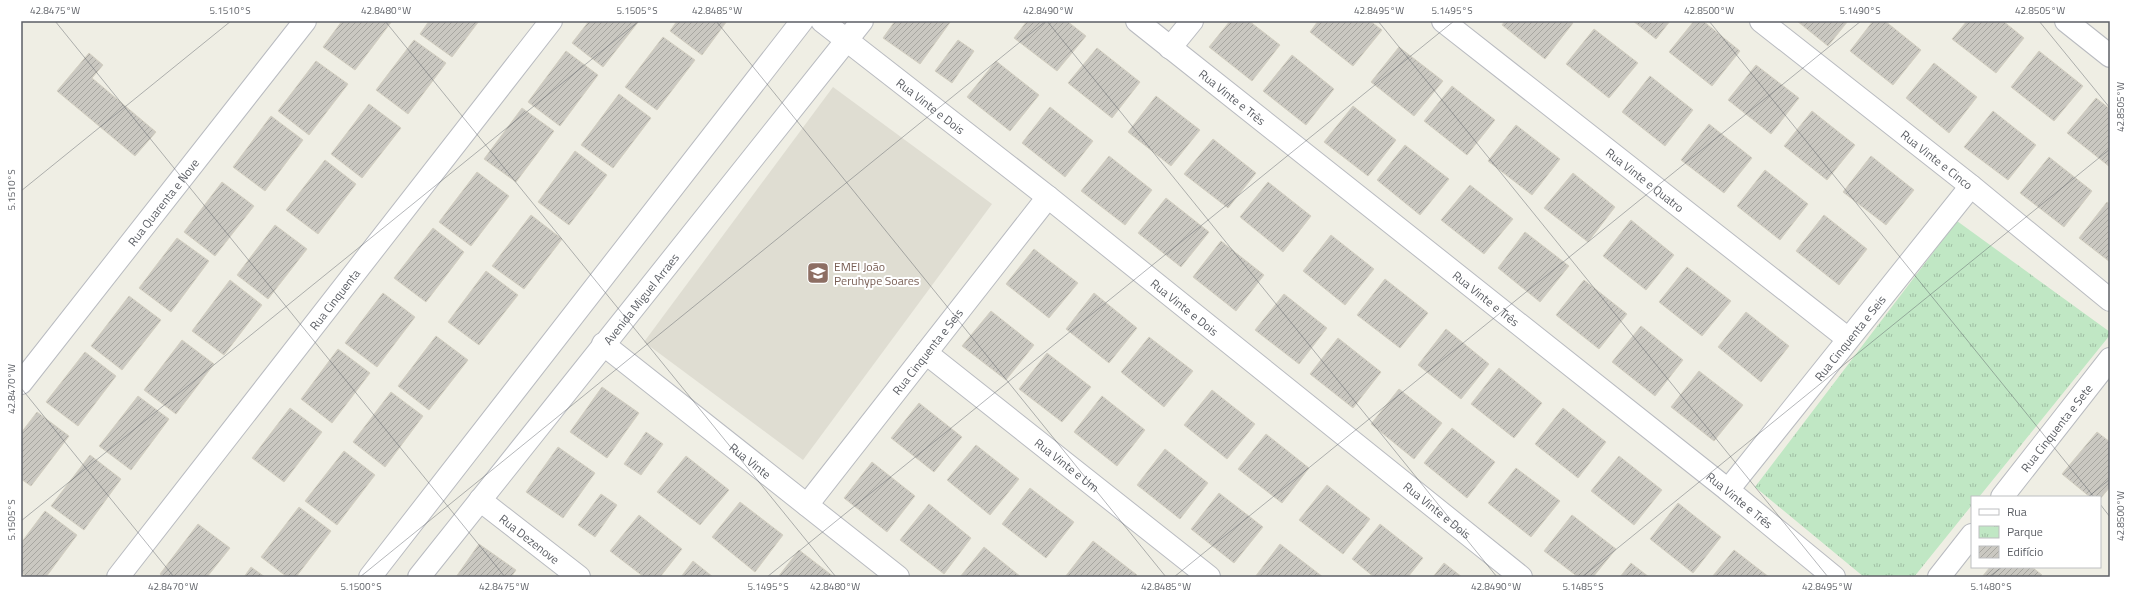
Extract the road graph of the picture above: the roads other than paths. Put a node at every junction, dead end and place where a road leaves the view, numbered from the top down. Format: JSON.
{"nodes":[{"id":1,"x":305,"y":21,"type":"edge"},
{"id":2,"x":551,"y":21,"type":"edge"},
{"id":3,"x":802,"y":21,"type":"edge"},
{"id":4,"x":822,"y":21,"type":"edge"},
{"id":5,"x":862,"y":21,"type":"edge"},
{"id":6,"x":1137,"y":21,"type":"edge"},
{"id":7,"x":1192,"y":21,"type":"edge"},
{"id":8,"x":1444,"y":21,"type":"edge"},
{"id":9,"x":1761,"y":21,"type":"edge"},
{"id":10,"x":2066,"y":21,"type":"edge"},
{"id":11,"x":847,"y":40,"type":"junction"},
{"id":12,"x":1170,"y":48,"type":"junction"},
{"id":13,"x":2110,"y":56,"type":"edge"},
{"id":14,"x":1971,"y":186,"type":"junction"},
{"id":15,"x":1048,"y":198,"type":"junction"},
{"id":16,"x":2110,"y":300,"type":"edge"},
{"id":17,"x":1847,"y":338,"type":"junction"},
{"id":18,"x":603,"y":344,"type":"junction"},
{"id":19,"x":926,"y":353,"type":"junction"},
{"id":20,"x":2110,"y":359,"type":"edge"},
{"id":21,"x":21,"y":383,"type":"edge"},
{"id":22,"x":1728,"y":490,"type":"junction"},
{"id":23,"x":2003,"y":496,"type":"edge"},
{"id":24,"x":480,"y":500,"type":"junction"},
{"id":25,"x":807,"y":505,"type":"junction"},
{"id":26,"x":1971,"y":536,"type":"edge"},
{"id":27,"x":118,"y":577,"type":"edge"},
{"id":28,"x":370,"y":577,"type":"edge"},
{"id":29,"x":420,"y":577,"type":"edge"},
{"id":30,"x":579,"y":577,"type":"edge"},
{"id":31,"x":898,"y":577,"type":"edge"},
{"id":32,"x":1209,"y":577,"type":"edge"},
{"id":33,"x":1521,"y":577,"type":"edge"},
{"id":34,"x":1834,"y":577,"type":"edge"},
{"id":35,"x":1940,"y":577,"type":"edge"}],
"edges":[{"from":1,"to":21,"type":"street","name":"Rua Quarenta e Nove"},
{"from":2,"to":27,"type":"street","name":"Rua Cinquenta"},
{"from":3,"to":28,"type":"street"},
{"from":4,"to":11,"type":"street","name":"Rua Vinte e Dois"},
{"from":5,"to":11,"type":"street","name":"Avenida Miguel Arraes"},
{"from":6,"to":12,"type":"street","name":"Rua Vinte e Três"},
{"from":7,"to":12,"type":"street"},
{"from":8,"to":17,"type":"street","name":"Rua Vinte e Quatro"},
{"from":9,"to":14,"type":"street","name":"Rua Vinte e Cinco"},
{"from":10,"to":13,"type":"street"},
{"from":11,"to":15,"type":"street","name":"Rua Vinte e Dois"},
{"from":11,"to":18,"type":"street","name":"Avenida Miguel Arraes"},
{"from":12,"to":22,"type":"street","name":"Rua Vinte e Três"},
{"from":14,"to":16,"type":"street","name":"Rua Vinte e Cinco"},
{"from":14,"to":17,"type":"street","name":"Rua Cinquenta e Seis"},
{"from":15,"to":19,"type":"street","name":"Rua Cinquenta e Seis"},
{"from":15,"to":33,"type":"street","name":"Rua Vinte e Dois"},
{"from":17,"to":22,"type":"street","name":"Rua Cinquenta e Seis"},
{"from":18,"to":24,"type":"street","name":"Avenida Miguel Arraes"},
{"from":18,"to":25,"type":"street","name":"Rua Vinte"},
{"from":19,"to":25,"type":"street","name":"Rua Cinquenta e Seis"},
{"from":19,"to":32,"type":"street","name":"Rua Vinte e Um"},
{"from":20,"to":23,"type":"street","name":"Rua Cinquenta e Sete"},
{"from":22,"to":34,"type":"street","name":"Rua Vinte e Três"},
{"from":24,"to":29,"type":"street","name":"Avenida Miguel Arraes"},
{"from":24,"to":30,"type":"street","name":"Rua Dezenove"},
{"from":25,"to":31,"type":"street","name":"Rua Vinte"},
{"from":26,"to":35,"type":"street"}]}
